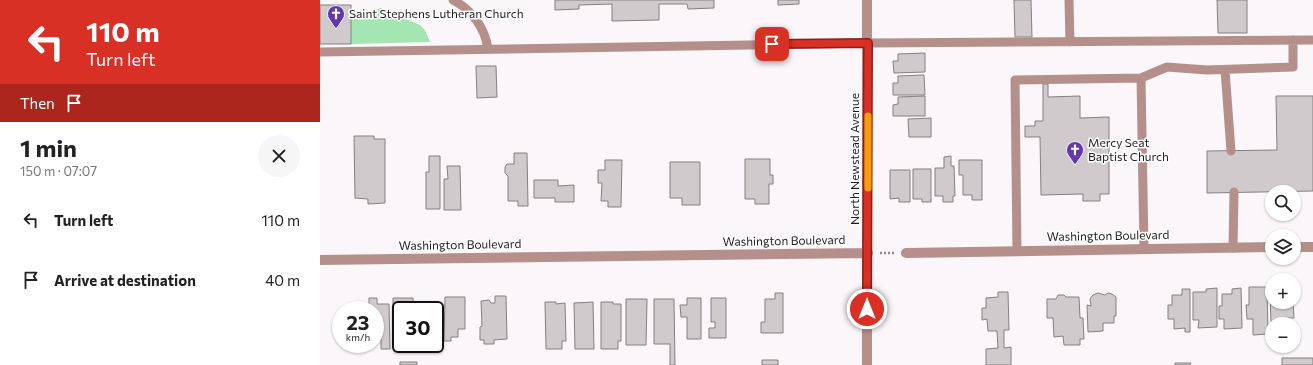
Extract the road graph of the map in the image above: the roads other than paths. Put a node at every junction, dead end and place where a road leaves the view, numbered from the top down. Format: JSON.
{"nodes":[{"id":1,"x":453,"y":0,"type":"edge"},
{"id":2,"x":867,"y":0,"type":"edge"},
{"id":3,"x":1069,"y":0,"type":"edge"},
{"id":4,"x":1293,"y":40,"type":"junction"},
{"id":5,"x":1313,"y":40,"type":"edge"},
{"id":6,"x":1070,"y":42,"type":"junction"},
{"id":7,"x":868,"y":43,"type":"junction"},
{"id":8,"x":488,"y":49,"type":"junction"},
{"id":9,"x":320,"y":52,"type":"edge"},
{"id":10,"x":1225,"y":70,"type":"junction"},
{"id":11,"x":1140,"y":78,"type":"junction"},
{"id":12,"x":1231,"y":151,"type":"dead end"},
{"id":13,"x":1234,"y":192,"type":"dead end"},
{"id":14,"x":1265,"y":247,"type":"edge"},
{"id":15,"x":1301,"y":247,"type":"edge"},
{"id":16,"x":1313,"y":247,"type":"edge"},
{"id":17,"x":1144,"y":248,"type":"junction"},
{"id":18,"x":1234,"y":248,"type":"junction"},
{"id":19,"x":1017,"y":251,"type":"junction"},
{"id":20,"x":906,"y":252,"type":"road end"},
{"id":21,"x":868,"y":253,"type":"junction"},
{"id":22,"x":320,"y":260,"type":"edge"},
{"id":23,"x":867,"y":365,"type":"edge"}],
"edges":[{"from":1,"to":8,"type":"lane"},
{"from":2,"to":7,"type":"street","name":"North Newstead Avenue"},
{"from":3,"to":6,"type":"lane"},
{"from":4,"to":5,"type":"lane"},
{"from":4,"to":6,"type":"lane"},
{"from":4,"to":10,"type":"lane"},
{"from":6,"to":7,"type":"lane"},
{"from":7,"to":8,"type":"lane"},
{"from":7,"to":21,"type":"street","name":"North Newstead Avenue"},
{"from":8,"to":9,"type":"lane"},
{"from":10,"to":11,"type":"lane"},
{"from":10,"to":12,"type":"lane"},
{"from":11,"to":17,"type":"lane"},
{"from":11,"to":19,"type":"lane"},
{"from":13,"to":18,"type":"lane"},
{"from":14,"to":18,"type":"street","name":"Washington Boulevard"},
{"from":15,"to":16,"type":"street"},
{"from":17,"to":18,"type":"street","name":"Washington Boulevard"},
{"from":17,"to":19,"type":"street","name":"Washington Boulevard"},
{"from":19,"to":20,"type":"street","name":"Washington Boulevard"},
{"from":21,"to":22,"type":"street","name":"Washington Boulevard"},
{"from":21,"to":23,"type":"street","name":"North Newstead Avenue"}]}
